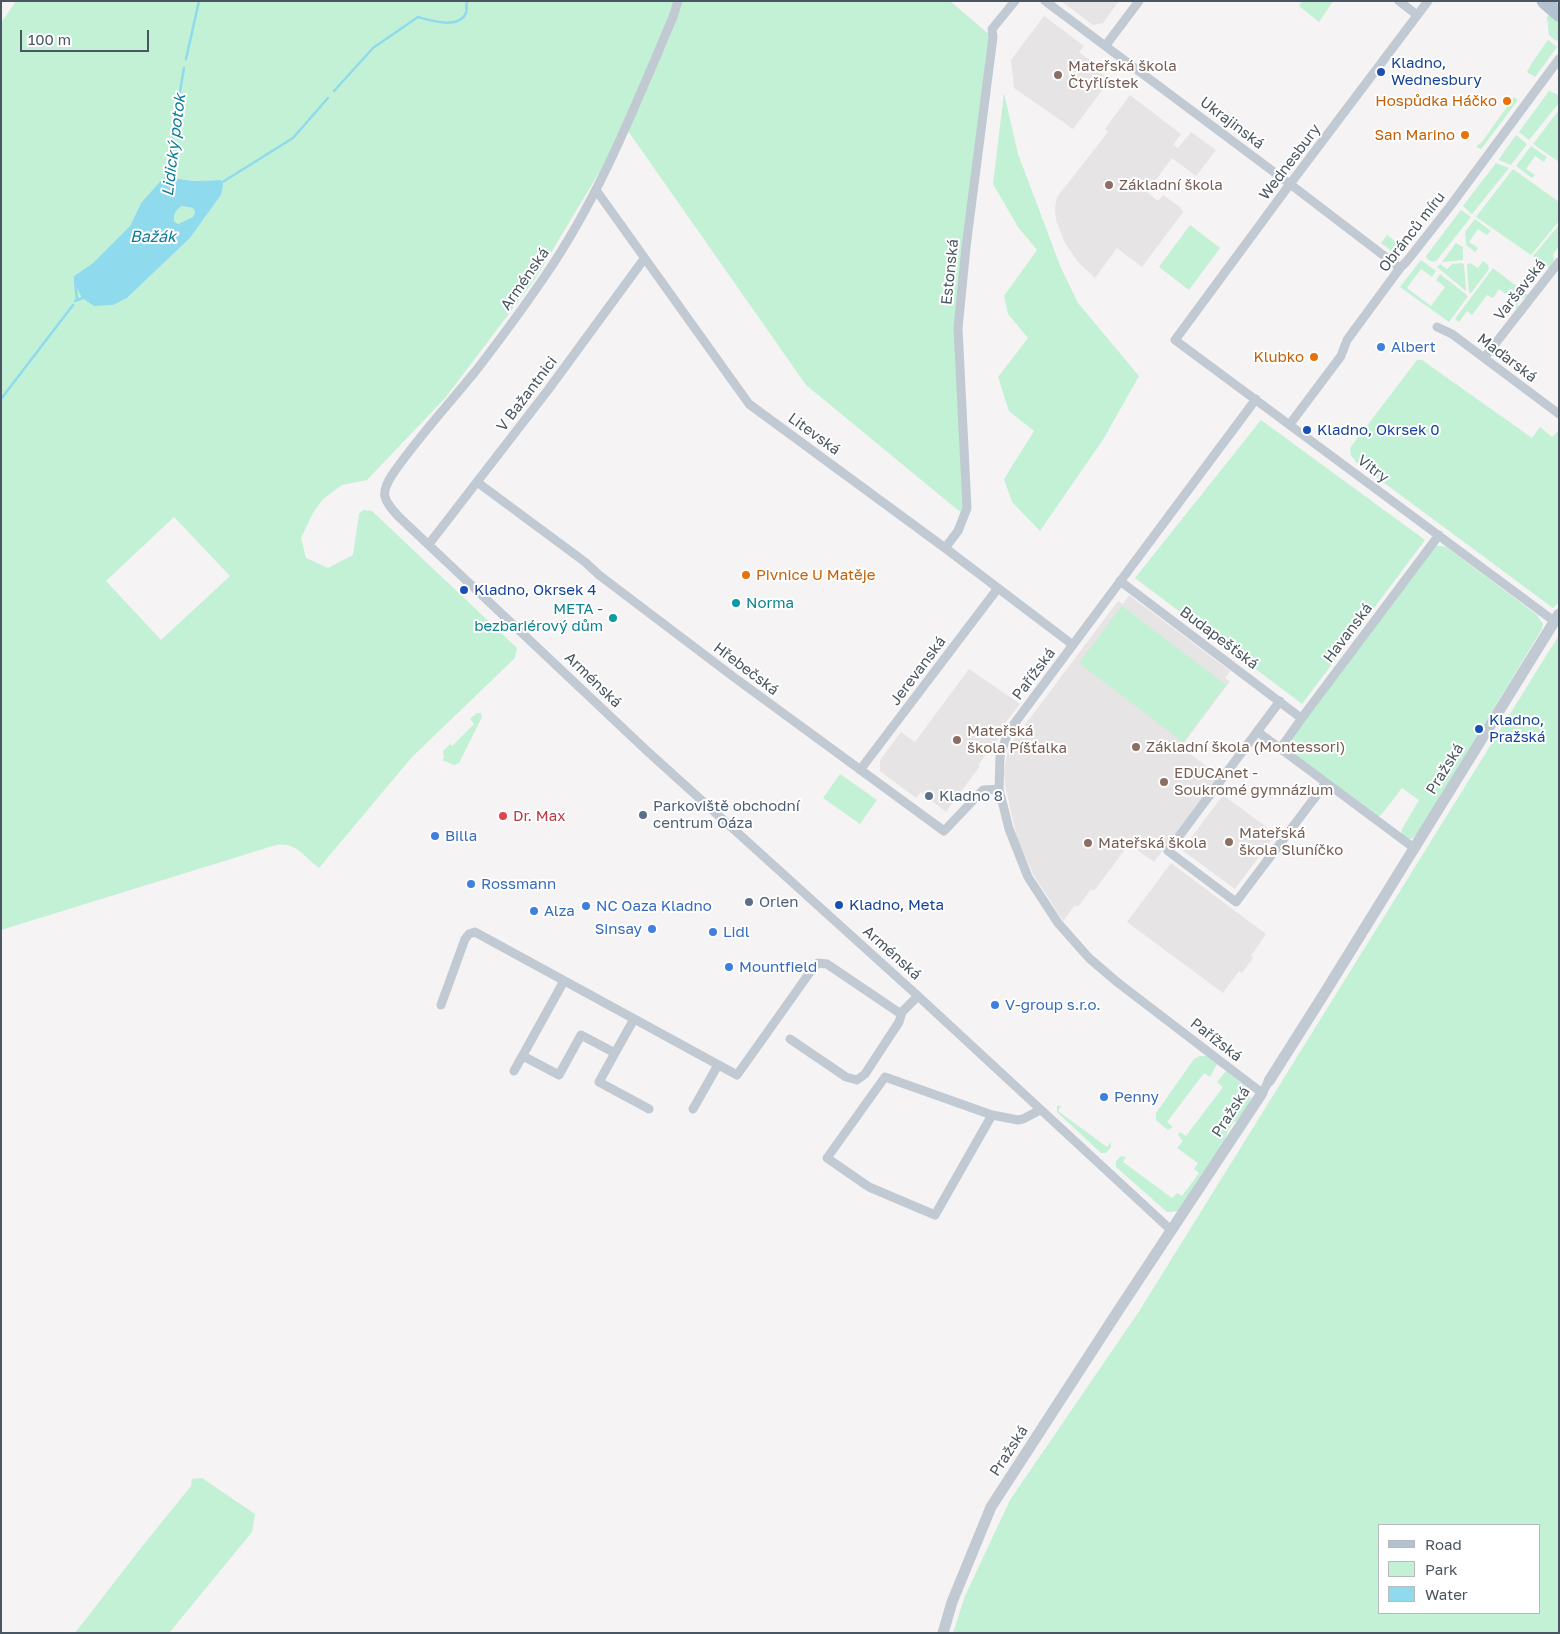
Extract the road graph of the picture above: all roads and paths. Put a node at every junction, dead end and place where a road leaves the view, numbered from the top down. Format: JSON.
{"nodes":[{"id":1,"x":678,"y":1,"type":"edge"},
{"id":2,"x":1015,"y":1,"type":"edge"},
{"id":3,"x":1045,"y":1,"type":"edge"},
{"id":4,"x":1139,"y":1,"type":"edge"},
{"id":5,"x":1399,"y":1,"type":"edge"},
{"id":6,"x":1428,"y":1,"type":"edge"},
{"id":7,"x":1544,"y":1,"type":"edge"},
{"id":8,"x":1559,"y":14,"type":"edge"},
{"id":9,"x":1417,"y":15,"type":"junction"},
{"id":10,"x":1106,"y":45,"type":"junction"},
{"id":11,"x":1559,"y":59,"type":"edge"},
{"id":12,"x":1290,"y":184,"type":"junction"},
{"id":13,"x":596,"y":190,"type":"junction"},
{"id":14,"x":644,"y":259,"type":"junction"},
{"id":15,"x":1559,"y":262,"type":"edge"},
{"id":16,"x":1400,"y":268,"type":"junction"},
{"id":17,"x":1437,"y":327,"type":"dead end"},
{"id":18,"x":1175,"y":340,"type":"joint"},
{"id":19,"x":1484,"y":358,"type":"junction"},
{"id":20,"x":1256,"y":399,"type":"junction"},
{"id":21,"x":1559,"y":414,"type":"edge"},
{"id":22,"x":1290,"y":424,"type":"junction"},
{"id":23,"x":477,"y":482,"type":"junction"},
{"id":24,"x":1439,"y":536,"type":"junction"},
{"id":25,"x":429,"y":544,"type":"junction"},
{"id":26,"x":945,"y":548,"type":"junction"},
{"id":27,"x":1120,"y":581,"type":"junction"},
{"id":28,"x":998,"y":588,"type":"junction"},
{"id":29,"x":1556,"y":617,"type":"edge"},
{"id":30,"x":1073,"y":645,"type":"junction"},
{"id":31,"x":1280,"y":701,"type":"junction"},
{"id":32,"x":1301,"y":718,"type":"junction"},
{"id":33,"x":1258,"y":732,"type":"junction"},
{"id":34,"x":1280,"y":749,"type":"junction"},
{"id":35,"x":860,"y":770,"type":"junction"},
{"id":36,"x":1325,"y":784,"type":"junction"},
{"id":37,"x":999,"y":789,"type":"junction"},
{"id":38,"x":1414,"y":848,"type":"junction"},
{"id":39,"x":564,"y":981,"type":"junction"},
{"id":40,"x":918,"y":996,"type":"junction"},
{"id":41,"x":441,"y":1005,"type":"dead end"},
{"id":42,"x":902,"y":1012,"type":"junction"},
{"id":43,"x":634,"y":1019,"type":"junction"},
{"id":44,"x":790,"y":1039,"type":"dead end"},
{"id":45,"x":615,"y":1054,"type":"junction"},
{"id":46,"x":523,"y":1056,"type":"junction"},
{"id":47,"x":718,"y":1065,"type":"junction"},
{"id":48,"x":514,"y":1071,"type":"dead end"},
{"id":49,"x":1269,"y":1081,"type":"joint"},
{"id":50,"x":1262,"y":1093,"type":"junction"},
{"id":51,"x":650,"y":1109,"type":"dead end"},
{"id":52,"x":693,"y":1109,"type":"dead end"},
{"id":53,"x":1040,"y":1110,"type":"junction"},
{"id":54,"x":992,"y":1115,"type":"junction"},
{"id":55,"x":1172,"y":1231,"type":"junction"},
{"id":56,"x":943,"y":1633,"type":"edge"}],
"edges":[{"from":1,"to":13,"type":"street","name":"Arménská"},
{"from":2,"to":26,"type":"street","name":"Estonská"},
{"from":3,"to":10,"type":"street","name":"Ukrajinská"},
{"from":4,"to":10,"type":"street"},
{"from":5,"to":9,"type":"street"},
{"from":6,"to":9,"type":"street","name":"Wednesbury"},
{"from":7,"to":8,"type":"main road"},
{"from":9,"to":12,"type":"street","name":"Wednesbury"},
{"from":10,"to":12,"type":"street","name":"Ukrajinská"},
{"from":11,"to":16,"type":"street","name":"Obránců míru"},
{"from":12,"to":16,"type":"street","name":"Ukrajinská"},
{"from":12,"to":18,"type":"street","name":"Wednesbury"},
{"from":13,"to":14,"type":"street","name":"Litevská"},
{"from":13,"to":25,"type":"street","name":"Arménská"},
{"from":14,"to":23,"type":"street","name":"V Bažantnici"},
{"from":14,"to":26,"type":"street","name":"Litevská"},
{"from":15,"to":19,"type":"street","name":"Varšavská"},
{"from":16,"to":22,"type":"street","name":"Obránců míru"},
{"from":17,"to":19,"type":"street","name":"Maďarská"},
{"from":18,"to":20,"type":"street","name":"Vitry"},
{"from":19,"to":21,"type":"street","name":"Maďarská"},
{"from":20,"to":22,"type":"street","name":"Vitry"},
{"from":20,"to":27,"type":"street","name":"Pařížská"},
{"from":22,"to":24,"type":"street","name":"Vitry"},
{"from":23,"to":25,"type":"street","name":"V Bažantnici"},
{"from":23,"to":35,"type":"street","name":"Hřebečská"},
{"from":24,"to":29,"type":"street","name":"Vitry"},
{"from":24,"to":32,"type":"street","name":"Havanská"},
{"from":25,"to":40,"type":"street","name":"Arménská"},
{"from":26,"to":28,"type":"street","name":"Litevská"},
{"from":27,"to":30,"type":"street","name":"Pařížská"},
{"from":27,"to":31,"type":"street","name":"Budapešťská"},
{"from":28,"to":30,"type":"street","name":"Litevská"},
{"from":28,"to":35,"type":"street","name":"Jerevanská"},
{"from":29,"to":38,"type":"street","name":"Pražská"},
{"from":30,"to":37,"type":"street","name":"Pařížská"},
{"from":31,"to":32,"type":"street","name":"Budapešťská"},
{"from":31,"to":33,"type":"street"},
{"from":32,"to":34,"type":"street","name":"Havanská"},
{"from":33,"to":34,"type":"street"},
{"from":33,"to":36,"type":"street"},
{"from":34,"to":36,"type":"street"},
{"from":35,"to":37,"type":"street","name":"Hřebečská"},
{"from":36,"to":38,"type":"street"},
{"from":37,"to":50,"type":"street","name":"Pařížská"},
{"from":38,"to":49,"type":"street","name":"Pražská"},
{"from":39,"to":41,"type":"street"},
{"from":39,"to":43,"type":"street"},
{"from":39,"to":46,"type":"street"},
{"from":40,"to":42,"type":"street"},
{"from":40,"to":53,"type":"street","name":"Arménská"},
{"from":42,"to":44,"type":"street"},
{"from":42,"to":47,"type":"street"},
{"from":43,"to":45,"type":"street"},
{"from":43,"to":47,"type":"street"},
{"from":45,"to":46,"type":"street"},
{"from":45,"to":51,"type":"street"},
{"from":46,"to":48,"type":"street"},
{"from":47,"to":52,"type":"street"},
{"from":49,"to":50,"type":"street","name":"Pražská"},
{"from":50,"to":55,"type":"street","name":"Pražská"},
{"from":53,"to":54,"type":"street"},
{"from":53,"to":55,"type":"street","name":"Arménská"},
{"from":54,"to":54,"type":"street"},
{"from":55,"to":56,"type":"street","name":"Pražská"}]}
